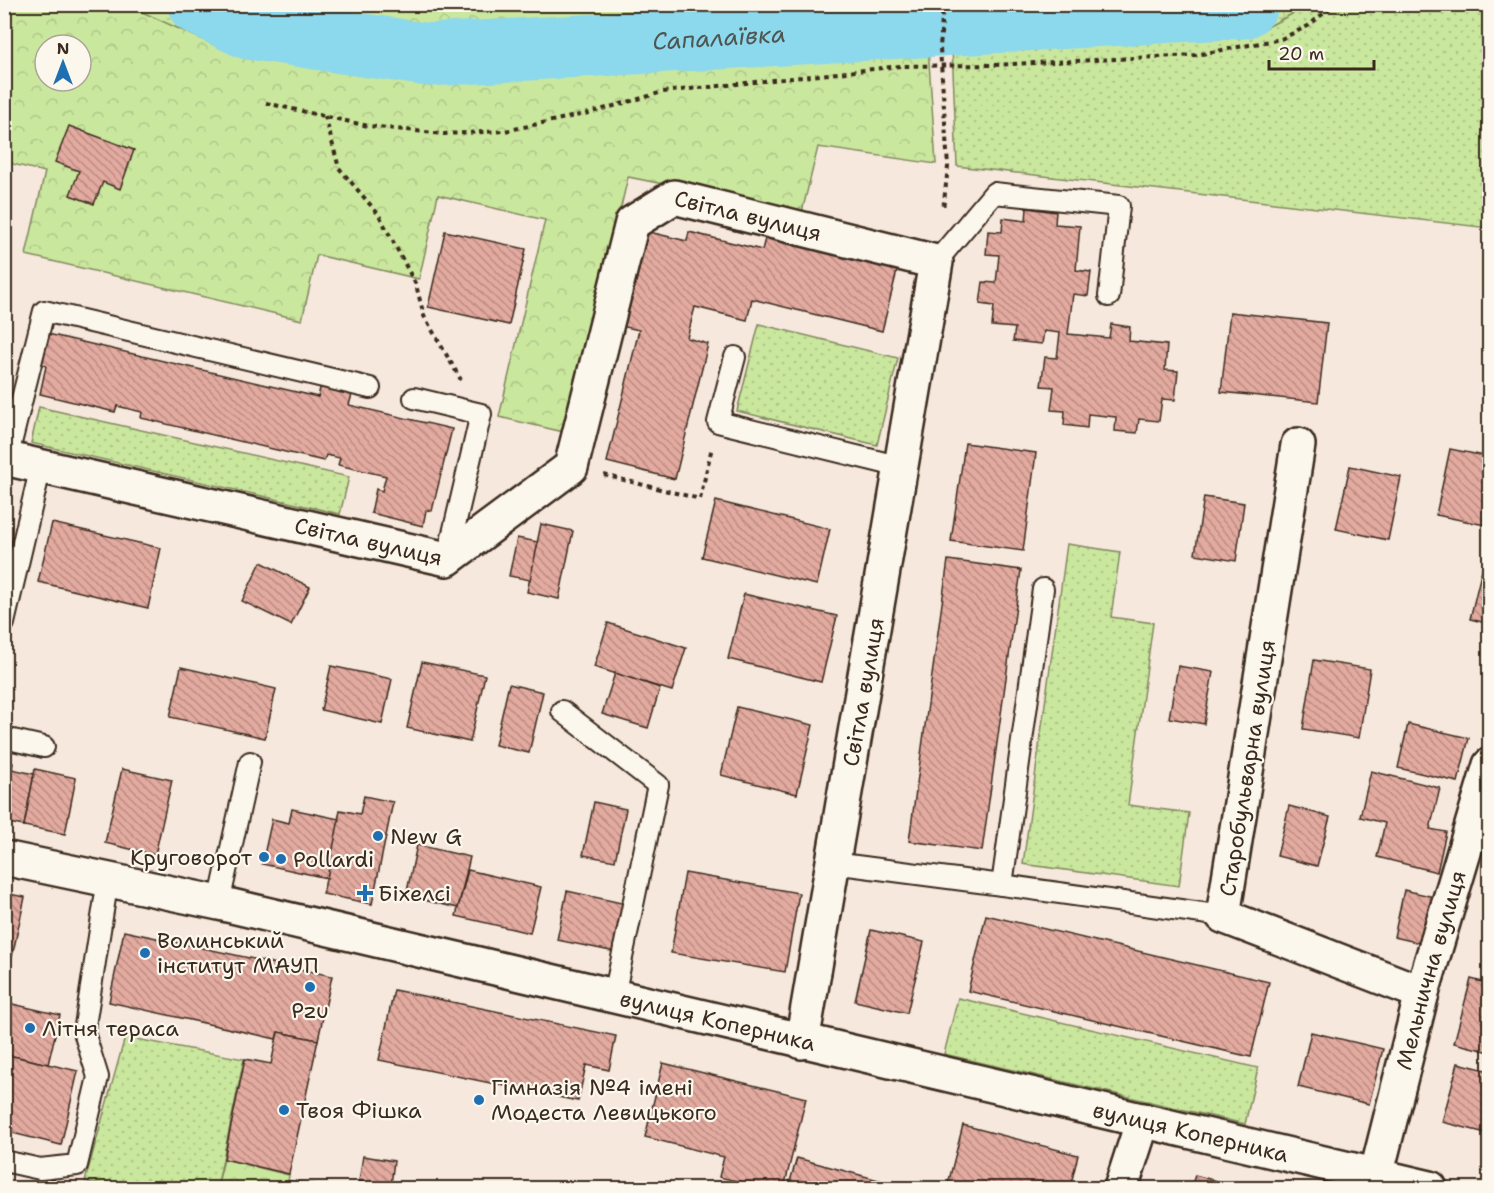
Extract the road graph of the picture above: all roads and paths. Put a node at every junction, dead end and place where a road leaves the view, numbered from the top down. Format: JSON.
{"nodes":[{"id":1,"x":943,"y":4,"type":"edge"},
{"id":2,"x":1335,"y":4,"type":"edge"},
{"id":3,"x":941,"y":66,"type":"junction"},
{"id":4,"x":266,"y":103,"type":"dead end"},
{"id":5,"x":325,"y":116,"type":"junction"},
{"id":6,"x":948,"y":167,"type":"dead end"},
{"id":7,"x":936,"y":262,"type":"junction"},
{"id":8,"x":1109,"y":296,"type":"dead end"},
{"id":9,"x":735,"y":357,"type":"dead end"},
{"id":10,"x":370,"y":388,"type":"dead end"},
{"id":11,"x":414,"y":398,"type":"dead end"},
{"id":12,"x":481,"y":414,"type":"junction"},
{"id":13,"x":718,"y":422,"type":"junction"},
{"id":14,"x":1298,"y":445,"type":"dead end"},
{"id":15,"x":6,"y":458,"type":"edge"},
{"id":16,"x":40,"y":466,"type":"junction"},
{"id":17,"x":901,"y":467,"type":"junction"},
{"id":18,"x":627,"y":480,"type":"dead end"},
{"id":19,"x":447,"y":559,"type":"junction"},
{"id":20,"x":1043,"y":590,"type":"dead end"},
{"id":21,"x":4,"y":623,"type":"edge"},
{"id":22,"x":562,"y":711,"type":"dead end"},
{"id":23,"x":4,"y":738,"type":"edge"},
{"id":24,"x":44,"y":747,"type":"dead end"},
{"id":25,"x":250,"y":762,"type":"dead end"},
{"id":26,"x":1487,"y":779,"type":"edge"},
{"id":27,"x":4,"y":858,"type":"edge"},
{"id":28,"x":833,"y":863,"type":"junction"},
{"id":29,"x":108,"y":879,"type":"junction"},
{"id":30,"x":1002,"y":885,"type":"junction"},
{"id":31,"x":219,"y":903,"type":"junction"},
{"id":32,"x":1223,"y":916,"type":"junction"},
{"id":33,"x":1422,"y":993,"type":"junction"},
{"id":34,"x":614,"y":996,"type":"junction"},
{"id":35,"x":802,"y":1042,"type":"junction"},
{"id":36,"x":1143,"y":1120,"type":"junction"},
{"id":37,"x":4,"y":1161,"type":"edge"},
{"id":38,"x":1376,"y":1176,"type":"junction"},
{"id":39,"x":1122,"y":1188,"type":"edge"},
{"id":40,"x":1430,"y":1188,"type":"edge"}],
"edges":[{"from":1,"to":3,"type":"path"},
{"from":2,"to":3,"type":"path"},
{"from":3,"to":5,"type":"path"},
{"from":3,"to":6,"type":"path"},
{"from":4,"to":5,"type":"path"},
{"from":5,"to":12,"type":"path"},
{"from":7,"to":8,"type":"lane"},
{"from":7,"to":17,"type":"street","name":"Світла вулиця"},
{"from":7,"to":19,"type":"street","name":"Світла вулиця"},
{"from":9,"to":13,"type":"lane"},
{"from":10,"to":15,"type":"lane"},
{"from":11,"to":12,"type":"lane"},
{"from":12,"to":19,"type":"lane"},
{"from":13,"to":17,"type":"lane"},
{"from":13,"to":18,"type":"path"},
{"from":14,"to":32,"type":"street","name":"Старобульварна вулиця"},
{"from":15,"to":16,"type":"street","name":"Світла вулиця"},
{"from":16,"to":19,"type":"street","name":"Світла вулиця"},
{"from":16,"to":21,"type":"lane"},
{"from":17,"to":28,"type":"street","name":"Світла вулиця"},
{"from":20,"to":30,"type":"lane"},
{"from":22,"to":34,"type":"lane"},
{"from":23,"to":24,"type":"lane"},
{"from":25,"to":31,"type":"lane"},
{"from":26,"to":33,"type":"street","name":"Мельнична вулиця"},
{"from":27,"to":29,"type":"street","name":"вулиця Коперника"},
{"from":28,"to":30,"type":"lane"},
{"from":28,"to":35,"type":"street","name":"Світла вулиця"},
{"from":29,"to":31,"type":"street","name":"вулиця Коперника"},
{"from":29,"to":37,"type":"lane"},
{"from":30,"to":32,"type":"lane"},
{"from":31,"to":34,"type":"street","name":"вулиця Коперника"},
{"from":32,"to":33,"type":"street","name":"Старобульварна вулиця"},
{"from":33,"to":38,"type":"street","name":"Мельнична вулиця"},
{"from":34,"to":35,"type":"street","name":"вулиця Коперника"},
{"from":35,"to":36,"type":"street","name":"вулиця Коперника"},
{"from":36,"to":38,"type":"street","name":"вулиця Коперника"},
{"from":36,"to":39,"type":"street"},
{"from":38,"to":40,"type":"street","name":"вулиця Коперника"}]}
